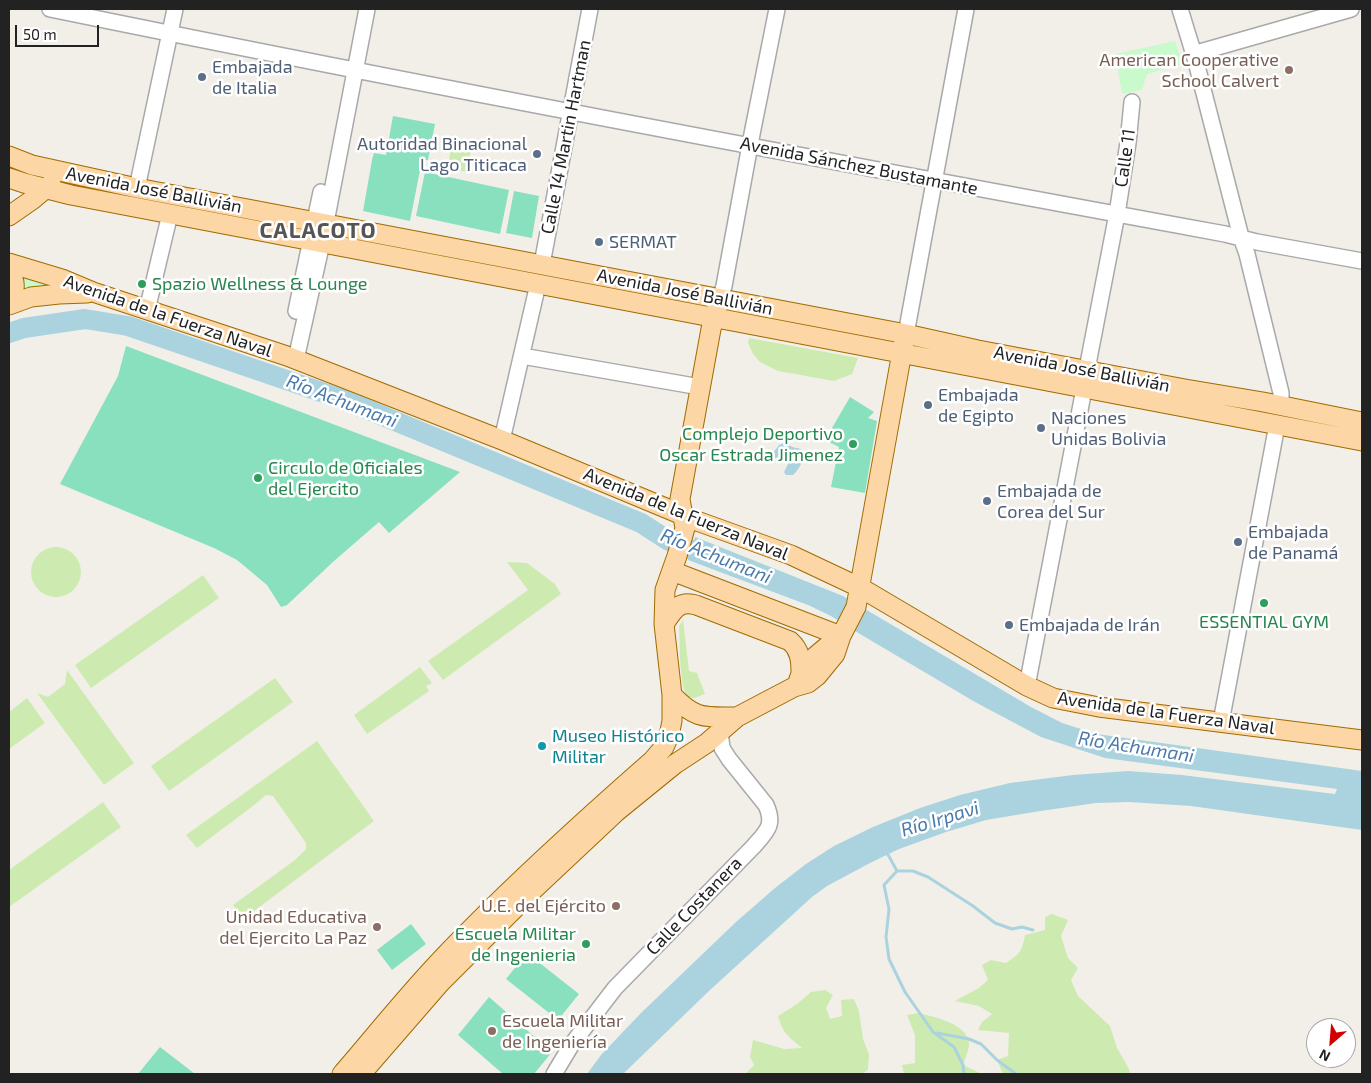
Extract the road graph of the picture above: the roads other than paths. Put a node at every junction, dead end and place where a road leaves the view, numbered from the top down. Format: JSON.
{"nodes":[{"id":1,"x":50,"y":9,"type":"edge"},
{"id":2,"x":175,"y":9,"type":"edge"},
{"id":3,"x":358,"y":9,"type":"edge"},
{"id":4,"x":367,"y":9,"type":"edge"},
{"id":5,"x":590,"y":9,"type":"edge"},
{"id":6,"x":777,"y":9,"type":"edge"},
{"id":7,"x":966,"y":9,"type":"edge"},
{"id":8,"x":1180,"y":9,"type":"edge"},
{"id":9,"x":1351,"y":9,"type":"edge"},
{"id":10,"x":170,"y":34,"type":"junction"},
{"id":11,"x":1193,"y":54,"type":"junction"},
{"id":12,"x":350,"y":69,"type":"junction"},
{"id":13,"x":1132,"y":102,"type":"dead end"},
{"id":14,"x":570,"y":112,"type":"junction"},
{"id":15,"x":750,"y":146,"type":"junction"},
{"id":16,"x":9,"y":156,"type":"edge"},
{"id":17,"x":9,"y":178,"type":"edge"},
{"id":18,"x":934,"y":181,"type":"junction"},
{"id":19,"x":137,"y":188,"type":"junction"},
{"id":20,"x":45,"y":189,"type":"junction"},
{"id":21,"x":191,"y":198,"type":"junction"},
{"id":22,"x":170,"y":214,"type":"junction"},
{"id":23,"x":1117,"y":214,"type":"junction"},
{"id":24,"x":9,"y":216,"type":"edge"},
{"id":25,"x":320,"y":222,"type":"junction"},
{"id":26,"x":1241,"y":237,"type":"junction"},
{"id":27,"x":316,"y":242,"type":"junction"},
{"id":28,"x":1362,"y":261,"type":"edge"},
{"id":29,"x":9,"y":262,"type":"edge"},
{"id":30,"x":542,"y":264,"type":"junction"},
{"id":31,"x":9,"y":273,"type":"edge"},
{"id":32,"x":538,"y":284,"type":"junction"},
{"id":33,"x":93,"y":292,"type":"junction"},
{"id":34,"x":720,"y":299,"type":"junction"},
{"id":35,"x":9,"y":301,"type":"edge"},
{"id":36,"x":9,"y":305,"type":"edge"},
{"id":37,"x":147,"y":310,"type":"junction"},
{"id":38,"x":713,"y":318,"type":"junction"},
{"id":39,"x":906,"y":334,"type":"junction"},
{"id":40,"x":902,"y":353,"type":"junction"},
{"id":41,"x":522,"y":356,"type":"junction"},
{"id":42,"x":291,"y":357,"type":"junction"},
{"id":43,"x":1087,"y":369,"type":"junction"},
{"id":44,"x":700,"y":387,"type":"junction"},
{"id":45,"x":1084,"y":389,"type":"junction"},
{"id":46,"x":1281,"y":406,"type":"junction"},
{"id":47,"x":1362,"y":422,"type":"edge"},
{"id":48,"x":1278,"y":425,"type":"junction"},
{"id":49,"x":502,"y":440,"type":"junction"},
{"id":50,"x":1362,"y":442,"type":"edge"},
{"id":51,"x":684,"y":522,"type":"junction"},
{"id":52,"x":675,"y":563,"type":"junction"},
{"id":53,"x":862,"y":599,"type":"junction"},
{"id":54,"x":664,"y":624,"type":"junction"},
{"id":55,"x":843,"y":632,"type":"junction"},
{"id":56,"x":797,"y":680,"type":"junction"},
{"id":57,"x":1027,"y":686,"type":"junction"},
{"id":58,"x":672,"y":695,"type":"junction"},
{"id":59,"x":737,"y":717,"type":"junction"},
{"id":60,"x":1221,"y":722,"type":"junction"},
{"id":61,"x":720,"y":732,"type":"junction"},
{"id":62,"x":1362,"y":740,"type":"edge"},
{"id":63,"x":502,"y":910,"type":"junction"},
{"id":64,"x":399,"y":1019,"type":"junction"},
{"id":65,"x":342,"y":1074,"type":"edge"},
{"id":66,"x":361,"y":1074,"type":"edge"},
{"id":67,"x":554,"y":1074,"type":"edge"}],
"edges":[{"from":1,"to":10,"type":"street","name":"Avenida Sánchez Bustamante"},
{"from":2,"to":10,"type":"street"},
{"from":3,"to":12,"type":"street"},
{"from":4,"to":12,"type":"street"},
{"from":5,"to":14,"type":"street","name":"Calle 14 Martin Hartman"},
{"from":6,"to":15,"type":"street"},
{"from":7,"to":18,"type":"street"},
{"from":8,"to":11,"type":"street"},
{"from":9,"to":11,"type":"street"},
{"from":10,"to":12,"type":"street","name":"Avenida Sánchez Bustamante"},
{"from":10,"to":19,"type":"street"},
{"from":11,"to":26,"type":"street"},
{"from":12,"to":14,"type":"street","name":"Avenida Sánchez Bustamante"},
{"from":12,"to":25,"type":"street"},
{"from":13,"to":23,"type":"street","name":"Calle 11"},
{"from":14,"to":15,"type":"street","name":"Avenida Sánchez Bustamante"},
{"from":14,"to":30,"type":"street","name":"Calle 14 Martin Hartman"},
{"from":15,"to":18,"type":"street","name":"Avenida Sánchez Bustamante"},
{"from":15,"to":34,"type":"street"},
{"from":16,"to":19,"type":"main road","name":"Avenida José Ballivián"},
{"from":17,"to":20,"type":"main road","name":"Avenida José Ballivián"},
{"from":18,"to":23,"type":"street","name":"Avenida Sánchez Bustamante"},
{"from":18,"to":39,"type":"street"},
{"from":19,"to":21,"type":"main road","name":"Avenida José Ballivián"},
{"from":20,"to":21,"type":"main road"},
{"from":20,"to":22,"type":"main road","name":"Avenida José Ballivián"},
{"from":20,"to":24,"type":"main road"},
{"from":21,"to":25,"type":"main road","name":"Avenida José Ballivián"},
{"from":22,"to":27,"type":"main road","name":"Avenida José Ballivián"},
{"from":22,"to":37,"type":"street"},
{"from":23,"to":26,"type":"street","name":"Avenida Sánchez Bustamante"},
{"from":23,"to":43,"type":"street","name":"Calle 11"},
{"from":25,"to":27,"type":"street"},
{"from":25,"to":30,"type":"main road","name":"Avenida José Ballivián"},
{"from":26,"to":28,"type":"street","name":"Avenida Sánchez Bustamante"},
{"from":26,"to":46,"type":"street"},
{"from":27,"to":32,"type":"main road","name":"Avenida José Ballivián"},
{"from":27,"to":42,"type":"street"},
{"from":29,"to":33,"type":"main road","name":"Avenida de la Fuerza Naval"},
{"from":30,"to":34,"type":"main road","name":"Avenida José Ballivián"},
{"from":31,"to":35,"type":"main road"},
{"from":32,"to":38,"type":"main road","name":"Avenida José Ballivián"},
{"from":32,"to":41,"type":"street"},
{"from":33,"to":36,"type":"main road"},
{"from":33,"to":37,"type":"main road","name":"Avenida de la Fuerza Naval"},
{"from":34,"to":38,"type":"main road"},
{"from":34,"to":39,"type":"main road","name":"Avenida José Ballivián"},
{"from":37,"to":42,"type":"main road","name":"Avenida de la Fuerza Naval"},
{"from":38,"to":40,"type":"main road","name":"Avenida José Ballivián"},
{"from":38,"to":44,"type":"main road"},
{"from":39,"to":40,"type":"main road"},
{"from":39,"to":43,"type":"main road","name":"Avenida José Ballivián"},
{"from":40,"to":45,"type":"main road","name":"Avenida José Ballivián"},
{"from":40,"to":53,"type":"main road"},
{"from":41,"to":44,"type":"street"},
{"from":41,"to":49,"type":"street"},
{"from":42,"to":49,"type":"main road","name":"Avenida de la Fuerza Naval"},
{"from":43,"to":46,"type":"main road","name":"Avenida José Ballivián"},
{"from":44,"to":51,"type":"main road"},
{"from":45,"to":48,"type":"main road","name":"Avenida José Ballivián"},
{"from":45,"to":57,"type":"street"},
{"from":46,"to":47,"type":"main road","name":"Avenida José Ballivián"},
{"from":46,"to":48,"type":"main road"},
{"from":48,"to":50,"type":"main road","name":"Avenida José Ballivián"},
{"from":48,"to":60,"type":"street"},
{"from":49,"to":51,"type":"main road","name":"Avenida de la Fuerza Naval"},
{"from":51,"to":52,"type":"main road"},
{"from":51,"to":53,"type":"main road","name":"Avenida de la Fuerza Naval"},
{"from":52,"to":54,"type":"main road"},
{"from":52,"to":55,"type":"main road"},
{"from":53,"to":55,"type":"main road"},
{"from":53,"to":57,"type":"main road","name":"Avenida de la Fuerza Naval"},
{"from":54,"to":56,"type":"main road"},
{"from":54,"to":58,"type":"main road"},
{"from":55,"to":56,"type":"main road"},
{"from":56,"to":59,"type":"main road"},
{"from":57,"to":60,"type":"main road","name":"Avenida de la Fuerza Naval"},
{"from":58,"to":59,"type":"main road"},
{"from":58,"to":63,"type":"main road"},
{"from":59,"to":61,"type":"main road"},
{"from":60,"to":62,"type":"main road","name":"Avenida de la Fuerza Naval"},
{"from":61,"to":63,"type":"main road"},
{"from":61,"to":67,"type":"street","name":"Calle Costanera"},
{"from":63,"to":64,"type":"main road"},
{"from":64,"to":65,"type":"main road"},
{"from":64,"to":66,"type":"main road"}]}
